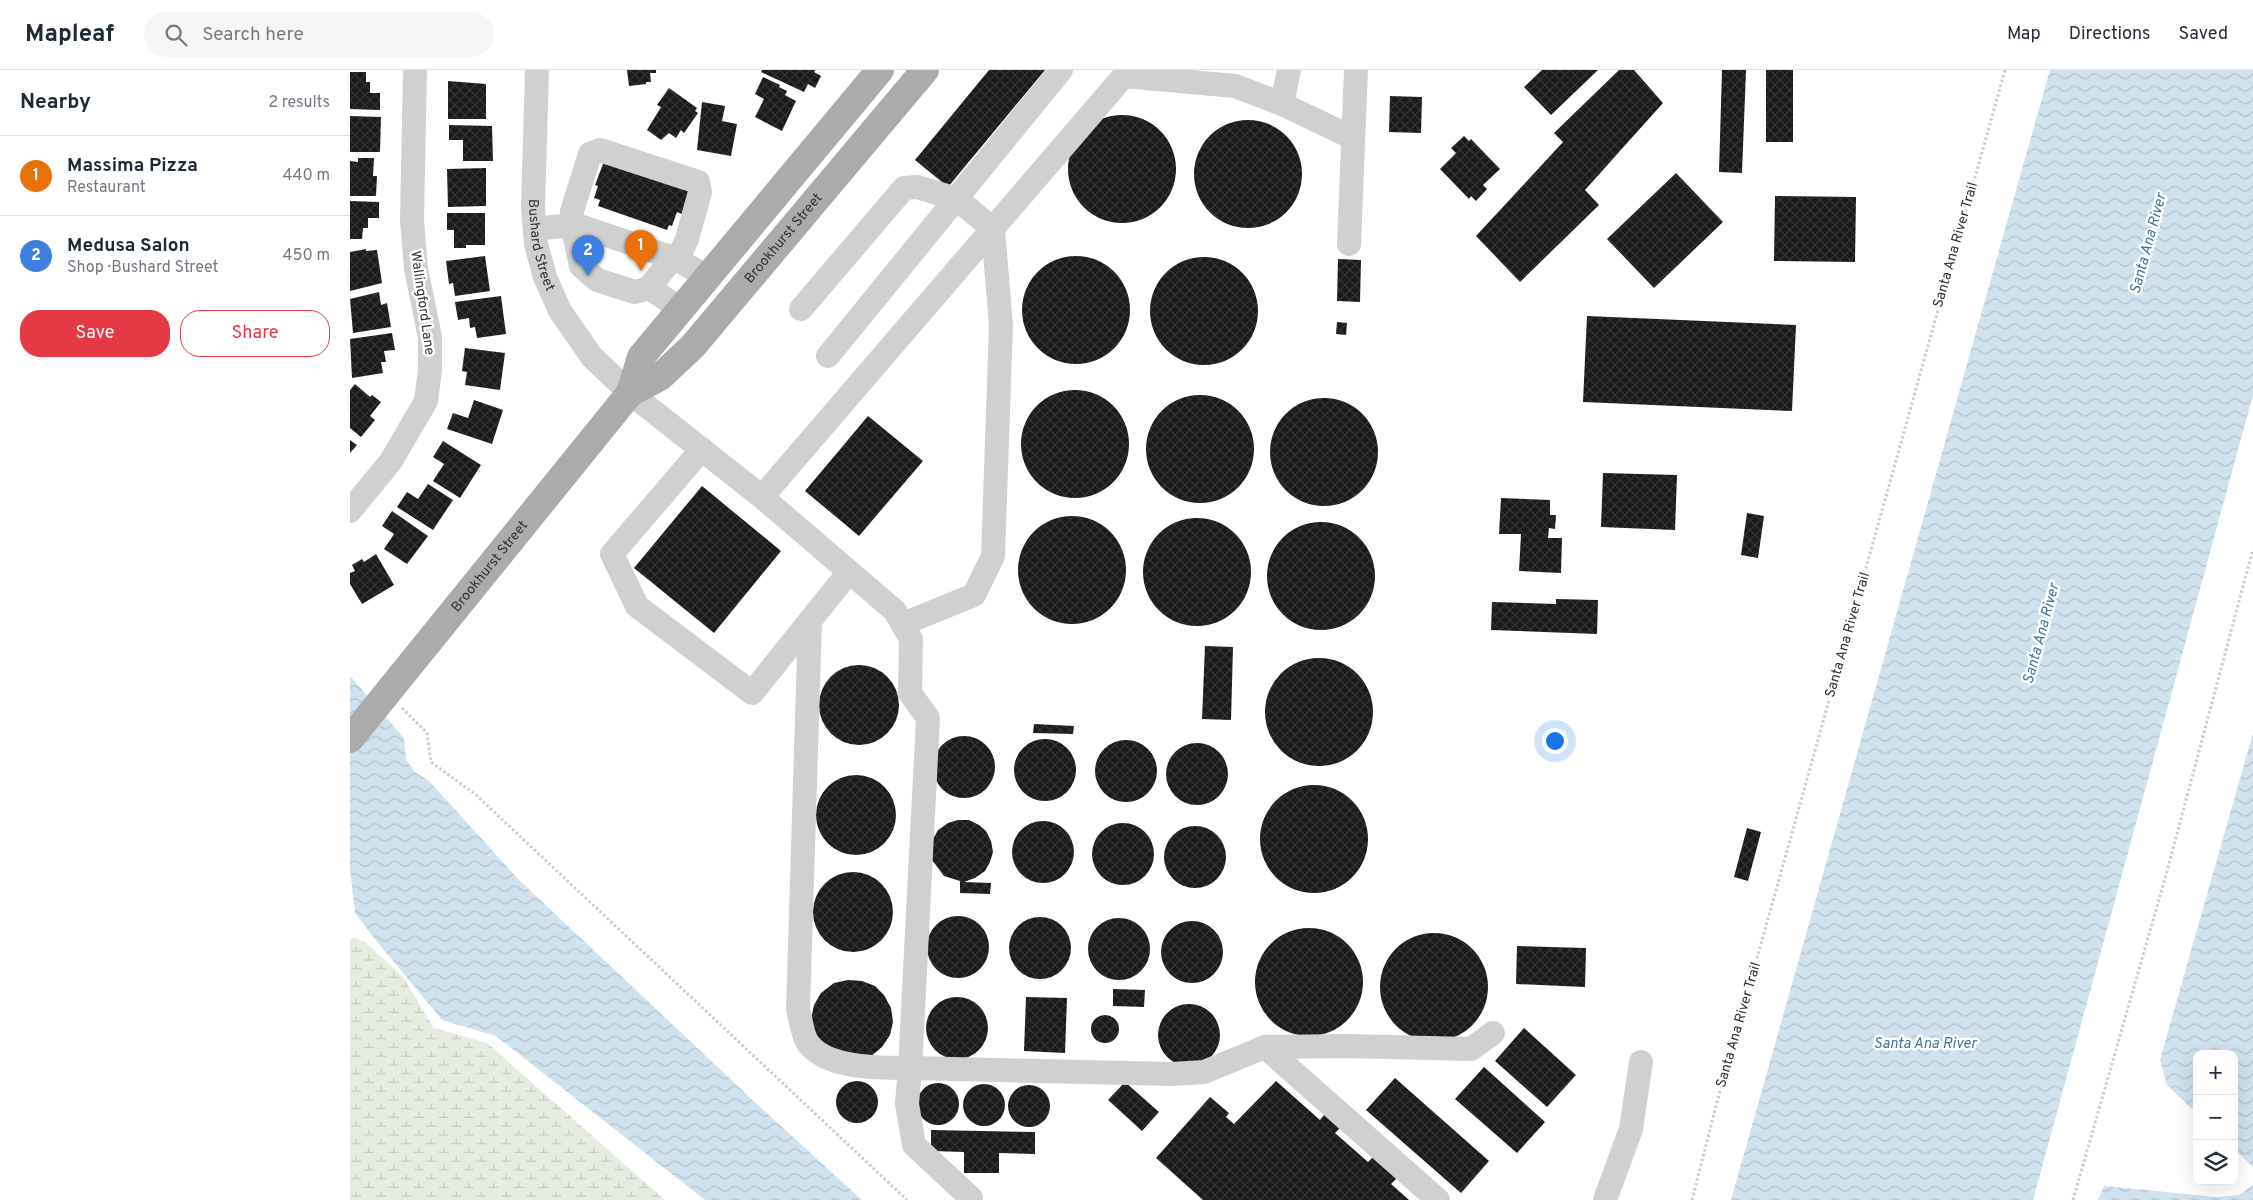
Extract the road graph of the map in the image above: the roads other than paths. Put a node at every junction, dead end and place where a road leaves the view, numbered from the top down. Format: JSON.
{"nodes":[{"id":1,"x":415,"y":70,"type":"edge"},
{"id":2,"x":537,"y":70,"type":"edge"},
{"id":3,"x":880,"y":70,"type":"edge"},
{"id":4,"x":925,"y":70,"type":"edge"},
{"id":5,"x":1061,"y":70,"type":"edge"},
{"id":6,"x":1289,"y":70,"type":"edge"},
{"id":7,"x":1356,"y":70,"type":"edge"},
{"id":8,"x":1127,"y":73,"type":"edge"},
{"id":9,"x":1282,"y":104,"type":"junction"},
{"id":10,"x":1353,"y":138,"type":"junction"},
{"id":11,"x":957,"y":199,"type":"junction"},
{"id":12,"x":572,"y":224,"type":"junction"},
{"id":13,"x":535,"y":229,"type":"junction"},
{"id":14,"x":993,"y":229,"type":"junction"},
{"id":15,"x":1349,"y":244,"type":"dead end"},
{"id":16,"x":674,"y":258,"type":"junction"},
{"id":17,"x":581,"y":266,"type":"junction"},
{"id":18,"x":545,"y":277,"type":"junction"},
{"id":19,"x":708,"y":277,"type":"junction"},
{"id":20,"x":649,"y":288,"type":"junction"},
{"id":21,"x":681,"y":309,"type":"junction"},
{"id":22,"x":801,"y":309,"type":"dead end"},
{"id":23,"x":828,"y":356,"type":"dead end"},
{"id":24,"x":630,"y":392,"type":"junction"},
{"id":25,"x":702,"y":449,"type":"junction"},
{"id":26,"x":762,"y":497,"type":"junction"},
{"id":27,"x":350,"y":511,"type":"edge"},
{"id":28,"x":849,"y":572,"type":"junction"},
{"id":29,"x":810,"y":621,"type":"junction"},
{"id":30,"x":903,"y":624,"type":"junction"},
{"id":31,"x":350,"y":740,"type":"edge"},
{"id":32,"x":1493,"y":1033,"type":"dead end"},
{"id":33,"x":1265,"y":1047,"type":"junction"},
{"id":34,"x":1641,"y":1062,"type":"dead end"},
{"id":35,"x":910,"y":1068,"type":"junction"},
{"id":36,"x":971,"y":1198,"type":"dead end"},
{"id":37,"x":1438,"y":1200,"type":"edge"},
{"id":38,"x":1605,"y":1200,"type":"edge"}],
"edges":[{"from":1,"to":27,"type":"street","name":"Wallingford Lane"},
{"from":2,"to":13,"type":"street","name":"Bushard Street"},
{"from":3,"to":19,"type":"main road","name":"Brookhurst Street"},
{"from":4,"to":24,"type":"main road","name":"Brookhurst Street"},
{"from":5,"to":11,"type":"street"},
{"from":6,"to":9,"type":"street"},
{"from":7,"to":10,"type":"street"},
{"from":8,"to":9,"type":"street"},
{"from":8,"to":14,"type":"street"},
{"from":9,"to":10,"type":"street"},
{"from":10,"to":15,"type":"street"},
{"from":11,"to":14,"type":"street"},
{"from":11,"to":22,"type":"street"},
{"from":11,"to":23,"type":"street"},
{"from":12,"to":13,"type":"street"},
{"from":12,"to":16,"type":"street"},
{"from":12,"to":16,"type":"street"},
{"from":12,"to":17,"type":"street"},
{"from":13,"to":18,"type":"street","name":"Bushard Street"},
{"from":14,"to":26,"type":"street"},
{"from":14,"to":30,"type":"street"},
{"from":16,"to":19,"type":"street"},
{"from":16,"to":20,"type":"street"},
{"from":17,"to":18,"type":"street"},
{"from":17,"to":20,"type":"street"},
{"from":18,"to":24,"type":"street","name":"Bushard Street"},
{"from":19,"to":21,"type":"main road","name":"Brookhurst Street"},
{"from":20,"to":21,"type":"street"},
{"from":21,"to":24,"type":"main road","name":"Brookhurst Street"},
{"from":24,"to":25,"type":"street","name":"Bushard Street"},
{"from":24,"to":31,"type":"main road","name":"Brookhurst Street"},
{"from":25,"to":26,"type":"street","name":"Bushard Street"},
{"from":25,"to":29,"type":"street"},
{"from":26,"to":28,"type":"street","name":"Bushard Street"},
{"from":28,"to":29,"type":"street"},
{"from":28,"to":30,"type":"street","name":"Bushard Street"},
{"from":29,"to":35,"type":"street"},
{"from":30,"to":35,"type":"street","name":"Bushard Street"},
{"from":32,"to":33,"type":"street"},
{"from":33,"to":35,"type":"street"},
{"from":33,"to":37,"type":"street"},
{"from":34,"to":38,"type":"street"},
{"from":35,"to":36,"type":"street","name":"Bushard Street"}]}
